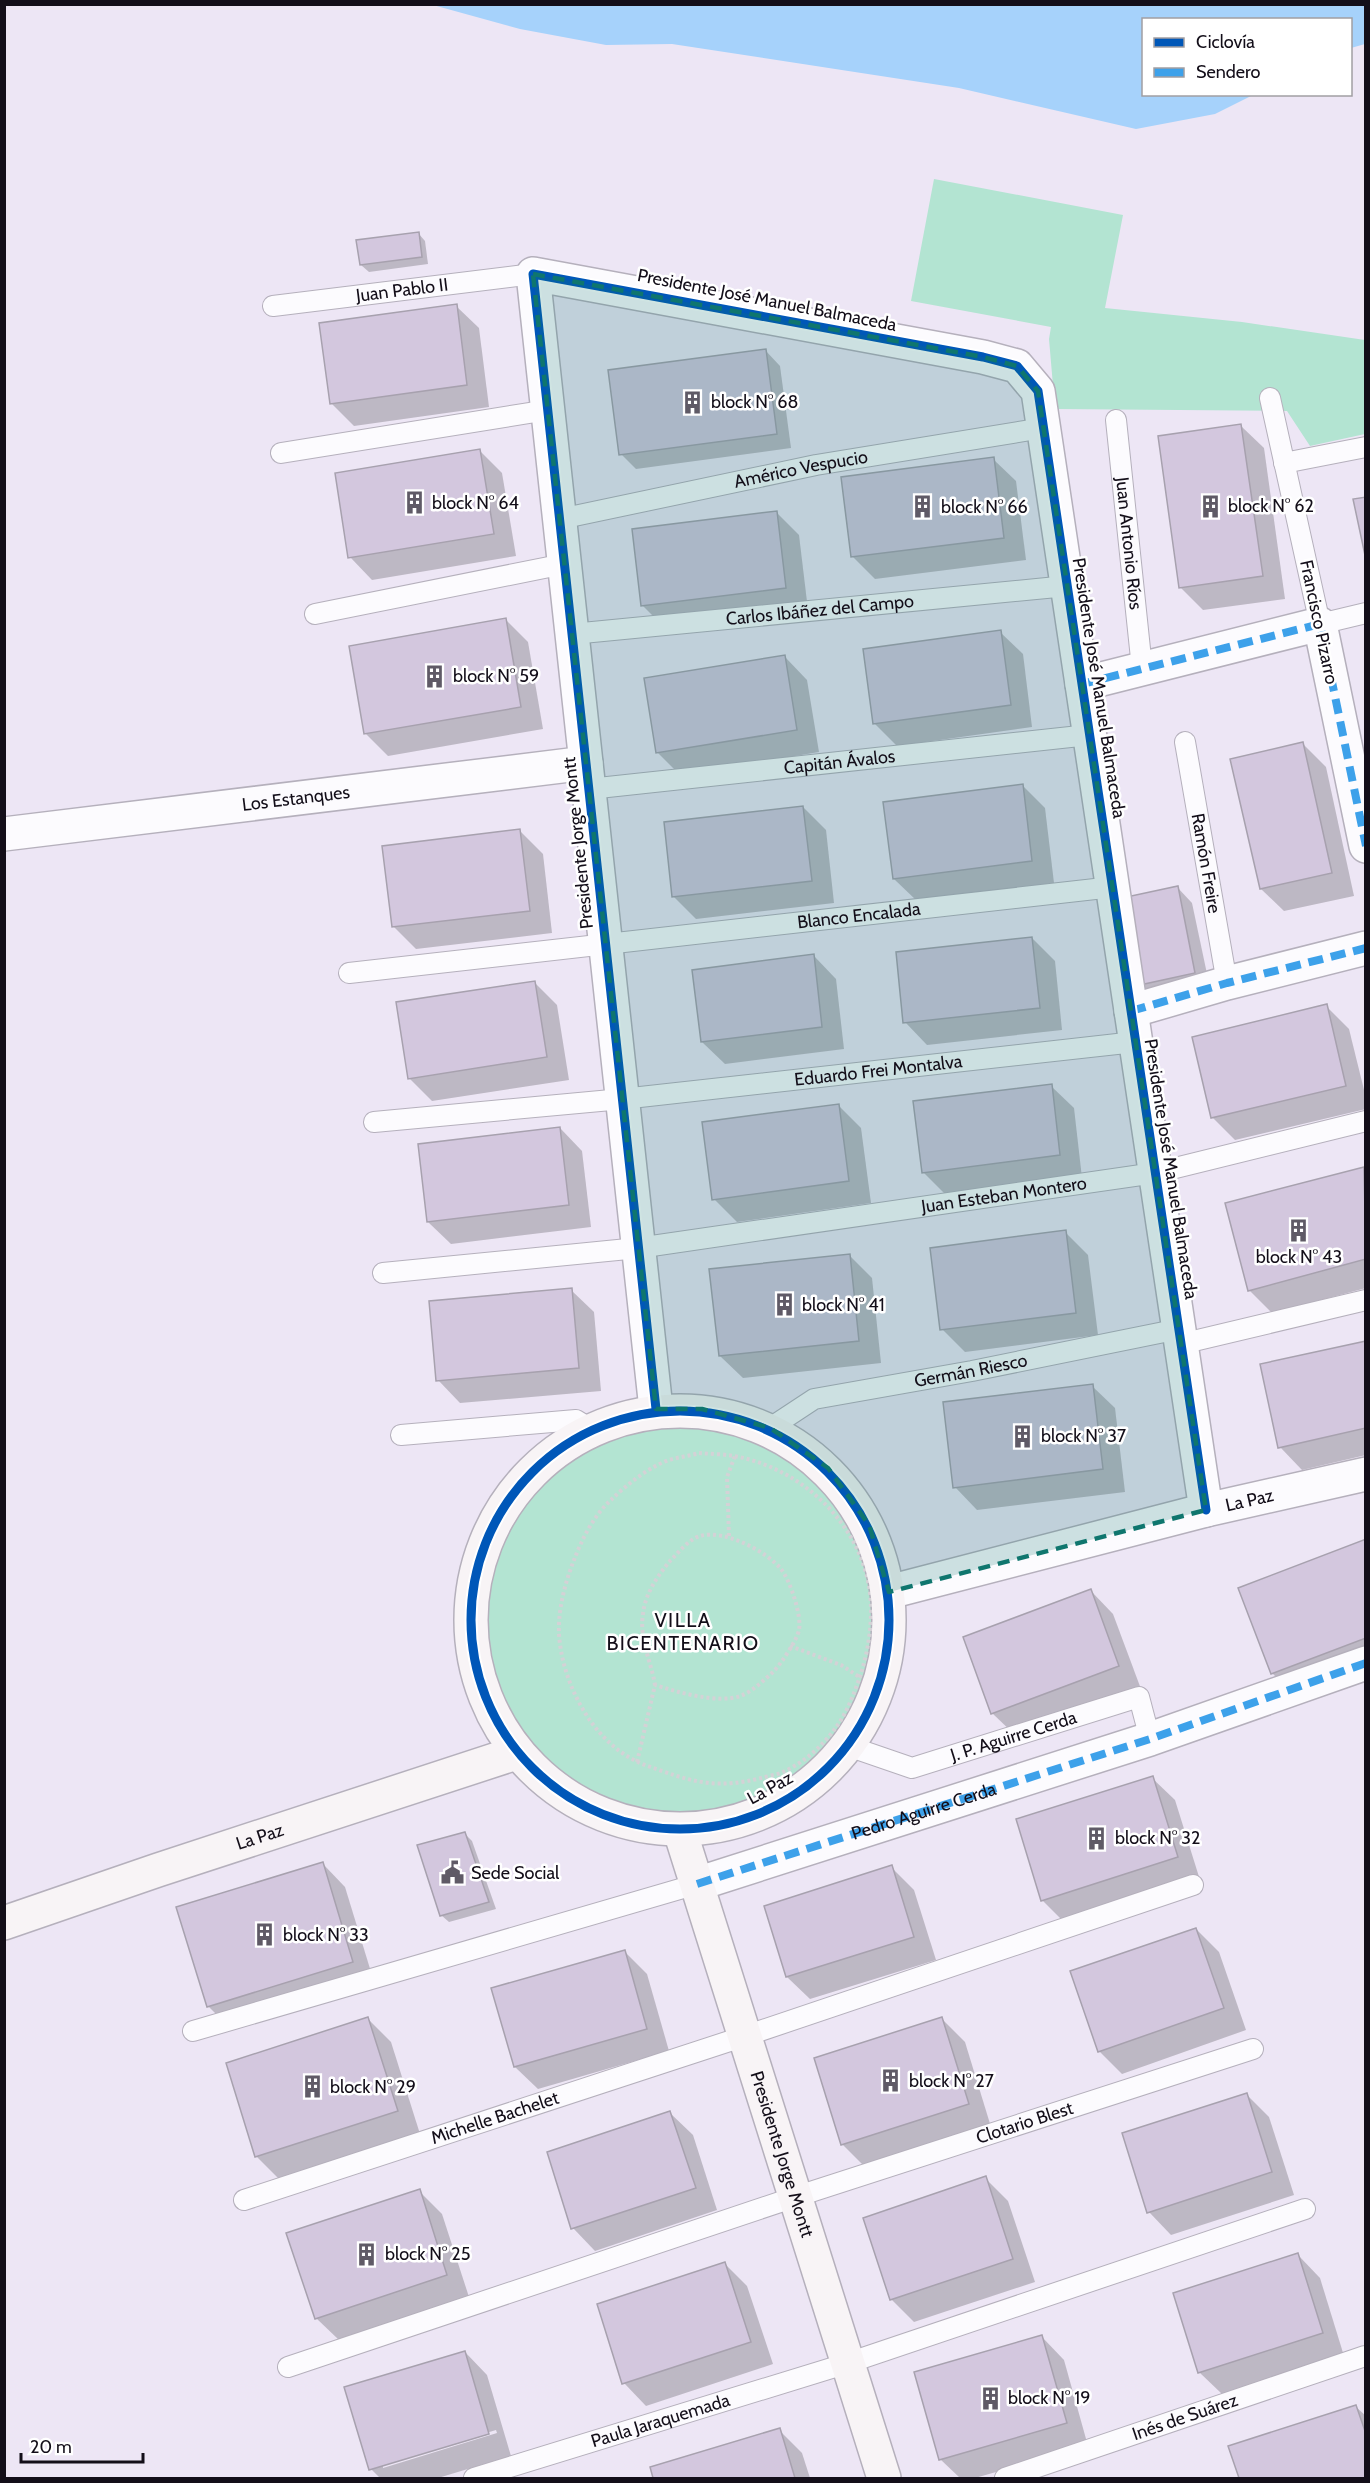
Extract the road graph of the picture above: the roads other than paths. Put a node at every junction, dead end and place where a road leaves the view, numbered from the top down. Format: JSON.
{"nodes":[{"id":1,"x":533,"y":274,"type":"junction"},
{"id":2,"x":273,"y":306,"type":"dead end"},
{"id":3,"x":1270,"y":398,"type":"dead end"},
{"id":4,"x":548,"y":410,"type":"junction"},
{"id":5,"x":1116,"y":420,"type":"dead end"},
{"id":6,"x":1043,"y":428,"type":"junction"},
{"id":7,"x":1365,"y":447,"type":"edge"},
{"id":8,"x":281,"y":453,"type":"dead end"},
{"id":9,"x":1284,"y":463,"type":"junction"},
{"id":10,"x":560,"y":519,"type":"junction"},
{"id":11,"x":564,"y":564,"type":"junction"},
{"id":12,"x":1067,"y":586,"type":"junction"},
{"id":13,"x":1365,"y":613,"type":"edge"},
{"id":14,"x":315,"y":614,"type":"dead end"},
{"id":15,"x":1320,"y":624,"type":"junction"},
{"id":16,"x":572,"y":634,"type":"junction"},
{"id":17,"x":1142,"y":668,"type":"junction"},
{"id":18,"x":1082,"y":684,"type":"junction"},
{"id":19,"x":1089,"y":735,"type":"junction"},
{"id":20,"x":1185,"y":742,"type":"dead end"},
{"id":21,"x":587,"y":776,"type":"junction"},
{"id":22,"x":1359,"y":777,"type":"edge"},
{"id":23,"x":4,"y":834,"type":"edge"},
{"id":24,"x":1365,"y":846,"type":"edge"},
{"id":25,"x":1113,"y":887,"type":"junction"},
{"id":26,"x":605,"y":943,"type":"junction"},
{"id":27,"x":1365,"y":948,"type":"edge"},
{"id":28,"x":349,"y":973,"type":"dead end"},
{"id":29,"x":1227,"y":983,"type":"junction"},
{"id":30,"x":1133,"y":1027,"type":"junction"},
{"id":31,"x":622,"y":1099,"type":"junction"},
{"id":32,"x":1365,"y":1121,"type":"edge"},
{"id":33,"x":374,"y":1122,"type":"dead end"},
{"id":34,"x":1155,"y":1173,"type":"junction"},
{"id":35,"x":638,"y":1248,"type":"junction"},
{"id":36,"x":383,"y":1273,"type":"dead end"},
{"id":37,"x":1365,"y":1300,"type":"edge"},
{"id":38,"x":1180,"y":1337,"type":"junction"},
{"id":39,"x":656,"y":1409,"type":"junction"},
{"id":40,"x":770,"y":1428,"type":"junction"},
{"id":41,"x":594,"y":1431,"type":"junction"},
{"id":42,"x":401,"y":1434,"type":"dead end"},
{"id":43,"x":1365,"y":1474,"type":"edge"},
{"id":44,"x":1206,"y":1510,"type":"junction"},
{"id":45,"x":889,"y":1592,"type":"junction"},
{"id":46,"x":1365,"y":1663,"type":"edge"},
{"id":47,"x":1150,"y":1739,"type":"junction"},
{"id":48,"x":848,"y":1746,"type":"junction"},
{"id":49,"x":516,"y":1753,"type":"junction"},
{"id":50,"x":680,"y":1831,"type":"junction"},
{"id":51,"x":697,"y":1884,"type":"junction"},
{"id":52,"x":1193,"y":1885,"type":"dead end"},
{"id":53,"x":4,"y":1923,"type":"edge"},
{"id":54,"x":193,"y":2031,"type":"dead end"},
{"id":55,"x":745,"y":2037,"type":"junction"},
{"id":56,"x":1253,"y":2049,"type":"dead end"},
{"id":57,"x":795,"y":2197,"type":"junction"},
{"id":58,"x":244,"y":2200,"type":"dead end"},
{"id":59,"x":1305,"y":2209,"type":"dead end"},
{"id":60,"x":1365,"y":2356,"type":"edge"},
{"id":61,"x":848,"y":2363,"type":"junction"},
{"id":62,"x":288,"y":2367,"type":"dead end"},
{"id":63,"x":474,"y":2478,"type":"edge"},
{"id":64,"x":884,"y":2478,"type":"edge"},
{"id":65,"x":1005,"y":2478,"type":"edge"}],
"edges":[{"from":1,"to":2,"type":"lane","name":"Juan Pablo II"},
{"from":1,"to":4,"type":"street","name":"Presidente Jorge Montt"},
{"from":1,"to":6,"type":"street","name":"Presidente José Manuel Balmaceda"},
{"from":3,"to":9,"type":"lane","name":"Francisco Pizarro"},
{"from":4,"to":8,"type":"lane"},
{"from":4,"to":10,"type":"street","name":"Presidente Jorge Montt"},
{"from":5,"to":17,"type":"lane","name":"Juan Antonio Ríos"},
{"from":6,"to":10,"type":"lane","name":"Américo Vespucio"},
{"from":6,"to":12,"type":"street","name":"Presidente José Manuel Balmaceda"},
{"from":7,"to":9,"type":"lane"},
{"from":9,"to":15,"type":"lane","name":"Francisco Pizarro"},
{"from":10,"to":11,"type":"street","name":"Presidente Jorge Montt"},
{"from":11,"to":14,"type":"lane"},
{"from":11,"to":16,"type":"street","name":"Presidente Jorge Montt"},
{"from":12,"to":16,"type":"lane","name":"Carlos Ibáñez del Campo"},
{"from":12,"to":18,"type":"street","name":"Presidente José Manuel Balmaceda"},
{"from":13,"to":15,"type":"lane"},
{"from":15,"to":17,"type":"street"},
{"from":15,"to":22,"type":"street","name":"Francisco Pizarro"},
{"from":16,"to":21,"type":"street","name":"Presidente Jorge Montt"},
{"from":17,"to":18,"type":"street"},
{"from":18,"to":19,"type":"street","name":"Presidente José Manuel Balmaceda"},
{"from":19,"to":21,"type":"lane","name":"Capitán Ávalos"},
{"from":19,"to":25,"type":"street","name":"Presidente José Manuel Balmaceda"},
{"from":20,"to":29,"type":"lane","name":"Ramón Freire"},
{"from":21,"to":23,"type":"street","name":"Los Estanques"},
{"from":21,"to":26,"type":"street","name":"Presidente Jorge Montt"},
{"from":22,"to":24,"type":"street","name":"Francisco Pizarro"},
{"from":25,"to":26,"type":"lane","name":"Blanco Encalada"},
{"from":25,"to":30,"type":"street","name":"Presidente José Manuel Balmaceda"},
{"from":26,"to":28,"type":"lane","name":"Blanco Encalada"},
{"from":26,"to":31,"type":"street","name":"Presidente Jorge Montt"},
{"from":27,"to":29,"type":"street","name":"Eduardo Frei Montalva"},
{"from":29,"to":30,"type":"street","name":"Eduardo Frei Montalva"},
{"from":30,"to":31,"type":"lane","name":"Eduardo Frei Montalva"},
{"from":30,"to":34,"type":"street","name":"Presidente José Manuel Balmaceda"},
{"from":31,"to":33,"type":"lane","name":"Eduardo Frei Montalva"},
{"from":31,"to":35,"type":"street","name":"Presidente Jorge Montt"},
{"from":32,"to":34,"type":"lane","name":"Juan Esteban Montero"},
{"from":34,"to":35,"type":"lane","name":"Juan Esteban Montero"},
{"from":34,"to":38,"type":"street","name":"Presidente José Manuel Balmaceda"},
{"from":35,"to":36,"type":"lane","name":"Juan Esteban Montero"},
{"from":35,"to":39,"type":"street","name":"Presidente Jorge Montt"},
{"from":37,"to":38,"type":"lane","name":"Germán Riesco"},
{"from":38,"to":40,"type":"lane","name":"Germán Riesco"},
{"from":38,"to":44,"type":"street","name":"Presidente José Manuel Balmaceda"},
{"from":39,"to":40,"type":"street","name":"La Paz"},
{"from":39,"to":41,"type":"street","name":"La Paz"},
{"from":40,"to":45,"type":"street","name":"La Paz"},
{"from":41,"to":42,"type":"lane"},
{"from":41,"to":49,"type":"street","name":"La Paz"},
{"from":43,"to":44,"type":"street","name":"La Paz"},
{"from":44,"to":45,"type":"street","name":"La Paz"},
{"from":45,"to":48,"type":"street","name":"La Paz"},
{"from":46,"to":47,"type":"street","name":"Pedro Aguirre Cerda"},
{"from":47,"to":48,"type":"lane","name":"J. P. Aguirre Cerda"},
{"from":47,"to":51,"type":"street","name":"Pedro Aguirre Cerda"},
{"from":48,"to":50,"type":"street","name":"La Paz"},
{"from":49,"to":50,"type":"street","name":"La Paz"},
{"from":49,"to":53,"type":"street","name":"La Paz"},
{"from":50,"to":51,"type":"street","name":"Presidente Jorge Montt"},
{"from":51,"to":54,"type":"lane"},
{"from":51,"to":55,"type":"street","name":"Presidente Jorge Montt"},
{"from":52,"to":55,"type":"lane","name":"Michelle Bachelet"},
{"from":55,"to":57,"type":"street","name":"Presidente Jorge Montt"},
{"from":55,"to":58,"type":"lane","name":"Michelle Bachelet"},
{"from":56,"to":57,"type":"lane","name":"Clotario Blest"},
{"from":57,"to":61,"type":"street","name":"Presidente Jorge Montt"},
{"from":57,"to":62,"type":"lane","name":"Clotario Blest"},
{"from":59,"to":61,"type":"lane","name":"Paula Jaraquemada"},
{"from":60,"to":65,"type":"lane","name":"Inés de Suárez"},
{"from":61,"to":63,"type":"lane","name":"Paula Jaraquemada"},
{"from":61,"to":64,"type":"street","name":"Presidente Jorge Montt"}]}
